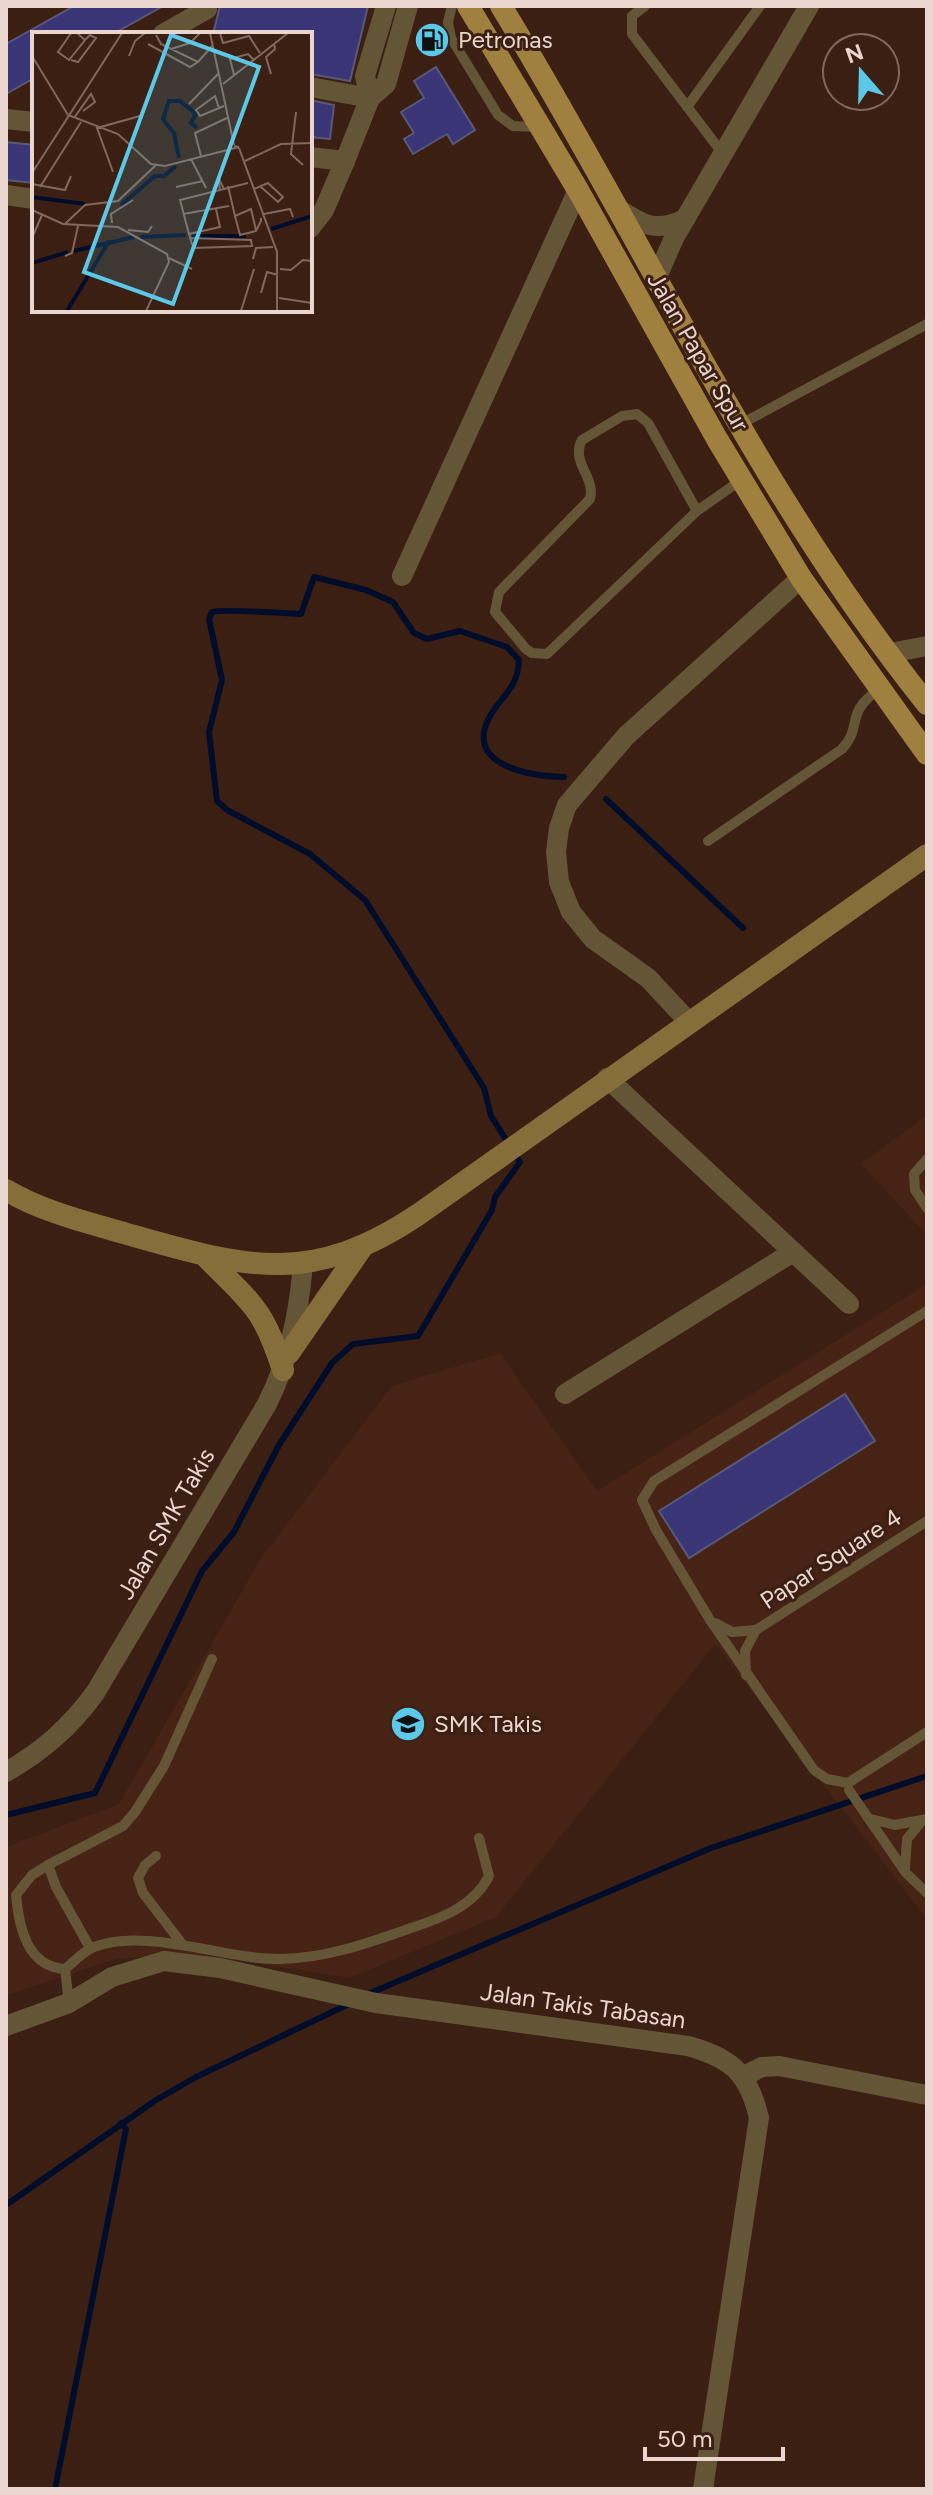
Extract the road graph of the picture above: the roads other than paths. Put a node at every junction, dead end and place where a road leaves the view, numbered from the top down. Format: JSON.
{"nodes":[{"id":1,"x":386,"y":6,"type":"edge"},
{"id":2,"x":408,"y":6,"type":"edge"},
{"id":3,"x":452,"y":6,"type":"edge"},
{"id":4,"x":468,"y":6,"type":"edge"},
{"id":5,"x":501,"y":6,"type":"edge"},
{"id":6,"x":645,"y":6,"type":"edge"},
{"id":7,"x":760,"y":6,"type":"edge"},
{"id":8,"x":809,"y":6,"type":"edge"},
{"id":9,"x":207,"y":7,"type":"edge"},
{"id":10,"x":166,"y":32,"type":"edge"},
{"id":11,"x":203,"y":32,"type":"edge"},
{"id":12,"x":312,"y":87,"type":"edge"},
{"id":13,"x":370,"y":98,"type":"junction"},
{"id":14,"x":687,"y":107,"type":"junction"},
{"id":15,"x":6,"y":119,"type":"edge"},
{"id":16,"x":32,"y":122,"type":"edge"},
{"id":17,"x":542,"y":127,"type":"junction"},
{"id":18,"x":723,"y":154,"type":"junction"},
{"id":19,"x":312,"y":157,"type":"edge"},
{"id":20,"x":345,"y":161,"type":"junction"},
{"id":21,"x":578,"y":190,"type":"junction"},
{"id":22,"x":6,"y":195,"type":"edge"},
{"id":23,"x":32,"y":199,"type":"edge"},
{"id":24,"x":617,"y":208,"type":"junction"},
{"id":25,"x":685,"y":219,"type":"junction"},
{"id":26,"x":312,"y":225,"type":"edge"},
{"id":27,"x":657,"y":277,"type":"junction"},
{"id":28,"x":927,"y":324,"type":"edge"},
{"id":29,"x":739,"y":425,"type":"junction"},
{"id":30,"x":741,"y":480,"type":"junction"},
{"id":31,"x":697,"y":511,"type":"junction"},
{"id":32,"x":402,"y":576,"type":"dead end"},
{"id":33,"x":801,"y":578,"type":"junction"},
{"id":34,"x":927,"y":646,"type":"edge"},
{"id":35,"x":890,"y":653,"type":"junction"},
{"id":36,"x":879,"y":689,"type":"junction"},
{"id":37,"x":923,"y":699,"type":"edge"},
{"id":38,"x":927,"y":754,"type":"edge"},
{"id":39,"x":708,"y":841,"type":"dead end"},
{"id":40,"x":927,"y":855,"type":"edge"},
{"id":41,"x":689,"y":1022,"type":"junction"},
{"id":42,"x":607,"y":1078,"type":"junction"},
{"id":43,"x":927,"y":1159,"type":"edge"},
{"id":44,"x":6,"y":1190,"type":"edge"},
{"id":45,"x":927,"y":1208,"type":"edge"},
{"id":46,"x":363,"y":1246,"type":"junction"},
{"id":47,"x":793,"y":1252,"type":"junction"},
{"id":48,"x":205,"y":1256,"type":"junction"},
{"id":49,"x":303,"y":1263,"type":"junction"},
{"id":50,"x":849,"y":1304,"type":"dead end"},
{"id":51,"x":927,"y":1311,"type":"edge"},
{"id":52,"x":286,"y":1361,"type":"junction"},
{"id":53,"x":565,"y":1394,"type":"dead end"},
{"id":54,"x":927,"y":1521,"type":"edge"},
{"id":55,"x":710,"y":1620,"type":"junction"},
{"id":56,"x":756,"y":1630,"type":"junction"},
{"id":57,"x":212,"y":1659,"type":"dead end"},
{"id":58,"x":747,"y":1677,"type":"junction"},
{"id":59,"x":927,"y":1732,"type":"edge"},
{"id":60,"x":6,"y":1772,"type":"edge"},
{"id":61,"x":850,"y":1790,"type":"junction"},
{"id":62,"x":867,"y":1816,"type":"junction"},
{"id":63,"x":925,"y":1819,"type":"edge"},
{"id":64,"x":479,"y":1838,"type":"dead end"},
{"id":65,"x":156,"y":1856,"type":"dead end"},
{"id":66,"x":48,"y":1865,"type":"junction"},
{"id":67,"x":906,"y":1873,"type":"junction"},
{"id":68,"x":927,"y":1893,"type":"edge"},
{"id":69,"x":183,"y":1945,"type":"junction"},
{"id":70,"x":90,"y":1948,"type":"junction"},
{"id":71,"x":65,"y":1969,"type":"junction"},
{"id":72,"x":69,"y":2003,"type":"junction"},
{"id":73,"x":6,"y":2026,"type":"edge"},
{"id":74,"x":744,"y":2076,"type":"junction"},
{"id":75,"x":927,"y":2095,"type":"edge"},
{"id":76,"x":703,"y":2489,"type":"edge"}],
"edges":[{"from":1,"to":13,"type":"street"},
{"from":2,"to":13,"type":"street"},
{"from":3,"to":17,"type":"lane"},
{"from":4,"to":17,"type":"main road","name":"Jalan Papar Spur"},
{"from":5,"to":24,"type":"main road","name":"Jalan Papar Spur"},
{"from":6,"to":14,"type":"lane"},
{"from":7,"to":14,"type":"lane"},
{"from":8,"to":18,"type":"street"},
{"from":9,"to":10,"type":"street"},
{"from":9,"to":11,"type":"street"},
{"from":12,"to":13,"type":"street"},
{"from":13,"to":20,"type":"street"},
{"from":14,"to":18,"type":"lane"},
{"from":15,"to":16,"type":"street"},
{"from":17,"to":21,"type":"main road","name":"Jalan Papar Spur"},
{"from":18,"to":25,"type":"street"},
{"from":19,"to":20,"type":"street"},
{"from":20,"to":26,"type":"street"},
{"from":21,"to":30,"type":"main road","name":"Jalan Papar Spur"},
{"from":21,"to":32,"type":"street"},
{"from":22,"to":23,"type":"street"},
{"from":24,"to":25,"type":"street"},
{"from":24,"to":27,"type":"main road","name":"Jalan Papar Spur"},
{"from":25,"to":27,"type":"street"},
{"from":27,"to":29,"type":"main road","name":"Jalan Papar Spur"},
{"from":28,"to":29,"type":"lane"},
{"from":29,"to":35,"type":"main road","name":"Jalan Papar Spur"},
{"from":30,"to":31,"type":"lane"},
{"from":30,"to":33,"type":"main road","name":"Jalan Papar Spur"},
{"from":31,"to":31,"type":"lane"},
{"from":33,"to":36,"type":"main road","name":"Jalan Papar Spur"},
{"from":33,"to":41,"type":"street"},
{"from":34,"to":35,"type":"street"},
{"from":35,"to":37,"type":"main road","name":"Jalan Papar Spur"},
{"from":36,"to":38,"type":"main road","name":"Jalan Papar Spur"},
{"from":36,"to":39,"type":"lane"},
{"from":40,"to":41,"type":"main road"},
{"from":41,"to":42,"type":"main road"},
{"from":42,"to":46,"type":"main road"},
{"from":42,"to":47,"type":"street"},
{"from":43,"to":45,"type":"lane"},
{"from":44,"to":48,"type":"main road"},
{"from":46,"to":49,"type":"main road"},
{"from":46,"to":52,"type":"main road"},
{"from":47,"to":50,"type":"street"},
{"from":47,"to":53,"type":"street"},
{"from":48,"to":49,"type":"main road"},
{"from":48,"to":52,"type":"main road"},
{"from":49,"to":52,"type":"street","name":"Jalan SMK Takis"},
{"from":51,"to":55,"type":"lane"},
{"from":52,"to":60,"type":"street","name":"Jalan SMK Takis"},
{"from":54,"to":56,"type":"lane","name":"Papar Square 4"},
{"from":55,"to":56,"type":"lane","name":"Papar Square 4"},
{"from":55,"to":58,"type":"lane"},
{"from":56,"to":58,"type":"lane","name":"Papar Square 4"},
{"from":57,"to":66,"type":"lane"},
{"from":58,"to":61,"type":"lane"},
{"from":59,"to":61,"type":"lane"},
{"from":61,"to":62,"type":"lane"},
{"from":62,"to":63,"type":"lane"},
{"from":62,"to":67,"type":"lane"},
{"from":63,"to":67,"type":"lane"},
{"from":64,"to":69,"type":"lane"},
{"from":65,"to":69,"type":"lane"},
{"from":66,"to":70,"type":"lane"},
{"from":66,"to":71,"type":"lane"},
{"from":67,"to":68,"type":"lane"},
{"from":69,"to":70,"type":"lane"},
{"from":70,"to":71,"type":"lane"},
{"from":71,"to":72,"type":"lane"},
{"from":72,"to":73,"type":"street","name":"Jalan Takis Tabasan"},
{"from":72,"to":74,"type":"street","name":"Jalan Takis Tabasan"},
{"from":74,"to":75,"type":"street"},
{"from":74,"to":76,"type":"street"}]}
